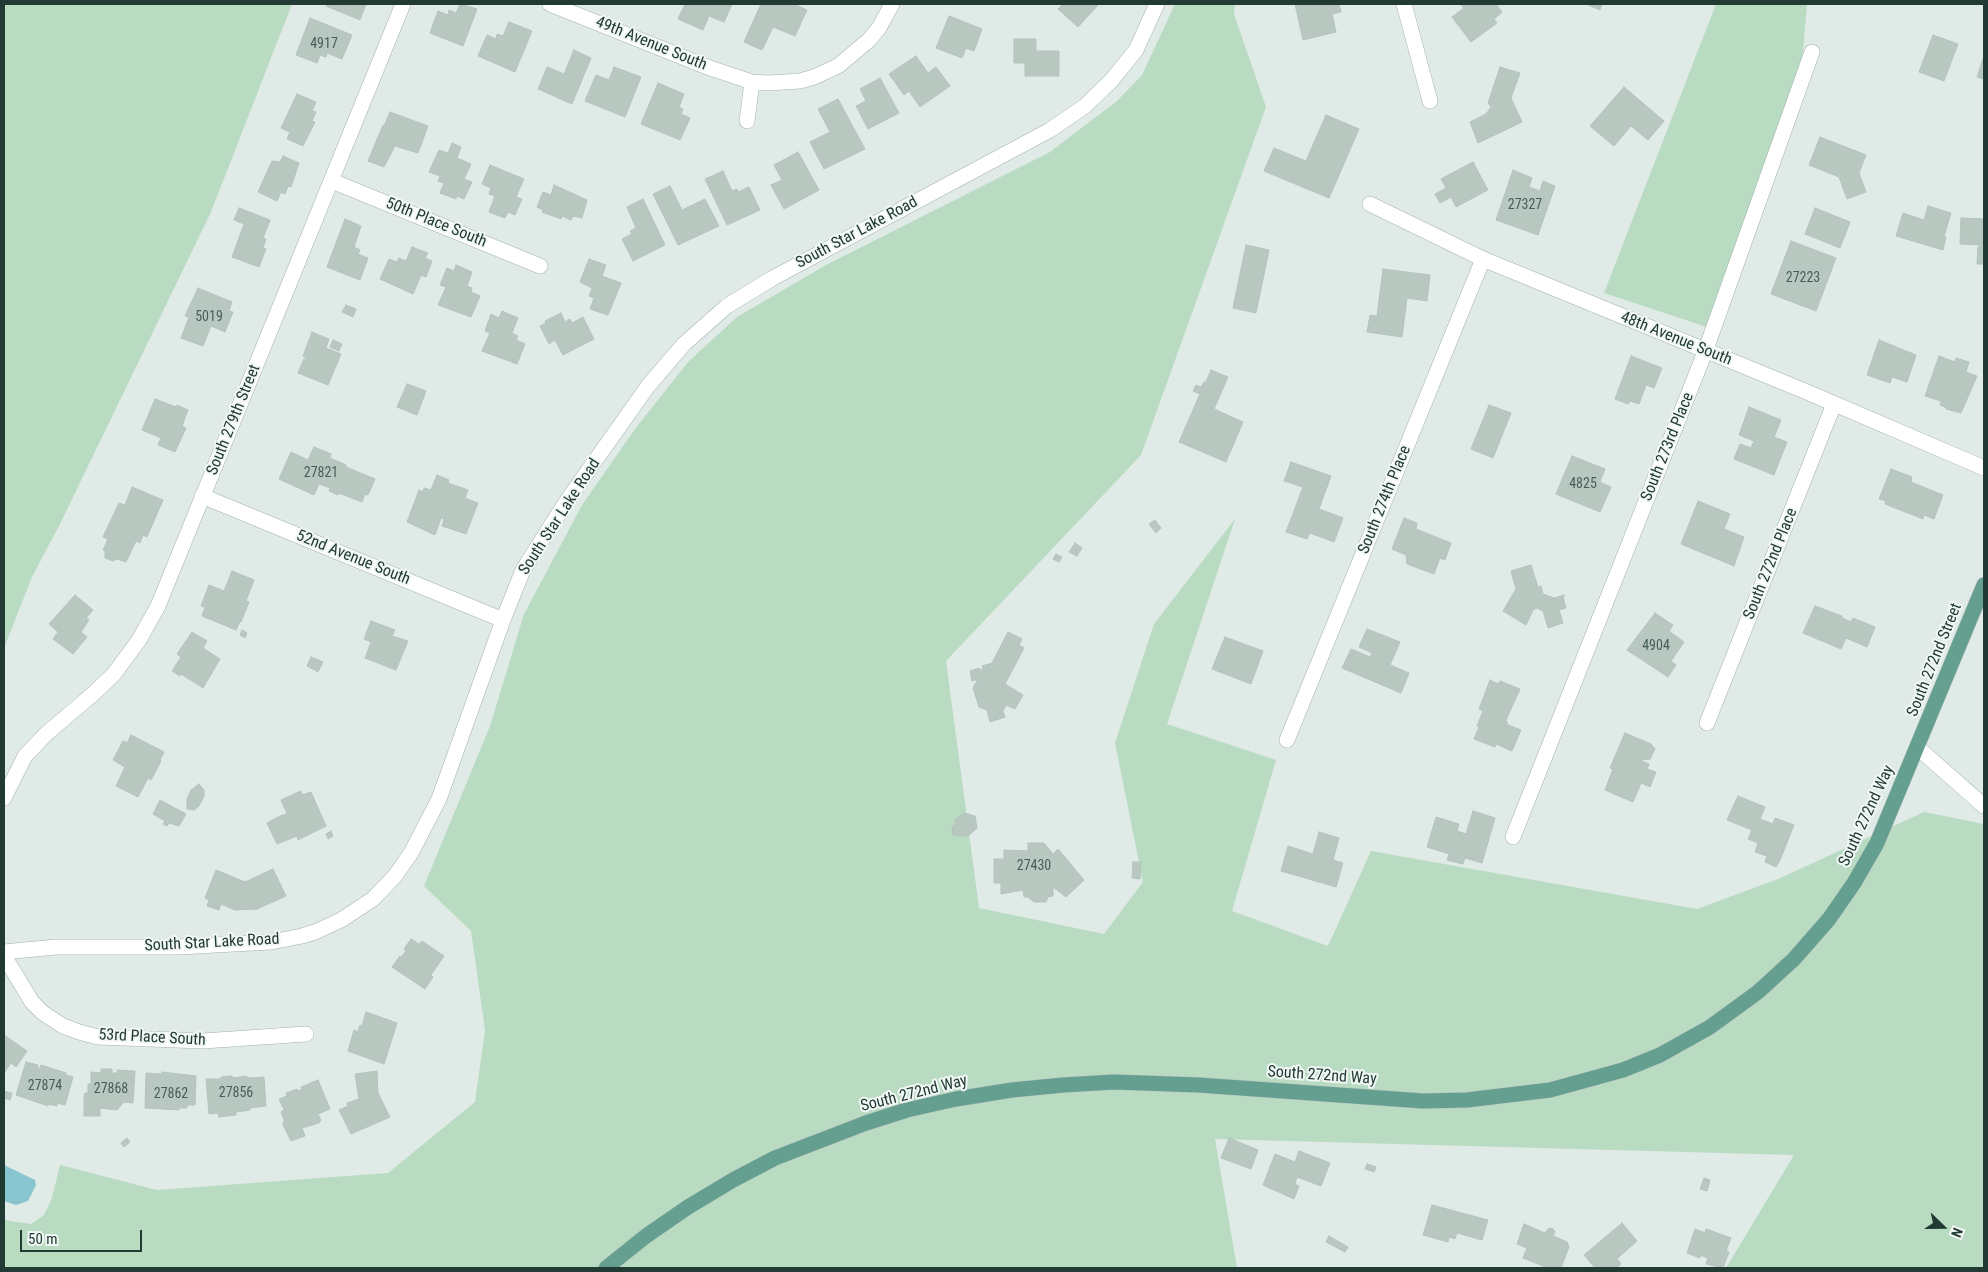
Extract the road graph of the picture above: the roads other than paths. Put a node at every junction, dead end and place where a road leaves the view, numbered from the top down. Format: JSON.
{"nodes":[{"id":1,"x":403,"y":4,"type":"edge"},
{"id":2,"x":550,"y":4,"type":"edge"},
{"id":3,"x":892,"y":4,"type":"edge"},
{"id":4,"x":1157,"y":4,"type":"edge"},
{"id":5,"x":1404,"y":4,"type":"edge"},
{"id":6,"x":1812,"y":52,"type":"dead end"},
{"id":7,"x":752,"y":82,"type":"junction"},
{"id":8,"x":1430,"y":101,"type":"dead end"},
{"id":9,"x":747,"y":121,"type":"dead end"},
{"id":10,"x":332,"y":181,"type":"junction"},
{"id":11,"x":1370,"y":204,"type":"dead end"},
{"id":12,"x":1483,"y":259,"type":"junction"},
{"id":13,"x":540,"y":266,"type":"dead end"},
{"id":14,"x":1705,"y":352,"type":"junction"},
{"id":15,"x":1834,"y":404,"type":"junction"},
{"id":16,"x":1984,"y":468,"type":"edge"},
{"id":17,"x":202,"y":496,"type":"junction"},
{"id":18,"x":1984,"y":585,"type":"edge"},
{"id":19,"x":503,"y":620,"type":"junction"},
{"id":20,"x":1707,"y":723,"type":"dead end"},
{"id":21,"x":1287,"y":740,"type":"dead end"},
{"id":22,"x":1918,"y":748,"type":"junction"},
{"id":23,"x":4,"y":798,"type":"edge"},
{"id":24,"x":1984,"y":806,"type":"edge"},
{"id":25,"x":1513,"y":837,"type":"dead end"},
{"id":26,"x":4,"y":954,"type":"edge"},
{"id":27,"x":306,"y":1034,"type":"dead end"},
{"id":28,"x":606,"y":1268,"type":"edge"}],
"edges":[{"from":1,"to":10,"type":"street","name":"South 279th Street"},
{"from":2,"to":7,"type":"street","name":"49th Avenue South"},
{"from":3,"to":7,"type":"street","name":"49th Avenue South"},
{"from":4,"to":19,"type":"street","name":"South Star Lake Road"},
{"from":5,"to":8,"type":"street"},
{"from":6,"to":14,"type":"street","name":"South 273rd Place"},
{"from":7,"to":9,"type":"street"},
{"from":10,"to":13,"type":"street","name":"50th Place South"},
{"from":10,"to":17,"type":"street","name":"South 279th Street"},
{"from":11,"to":12,"type":"street","name":"48th Avenue South"},
{"from":12,"to":14,"type":"street","name":"48th Avenue South"},
{"from":12,"to":21,"type":"street","name":"South 274th Place"},
{"from":14,"to":15,"type":"street","name":"48th Avenue South"},
{"from":14,"to":25,"type":"street","name":"South 273rd Place"},
{"from":15,"to":16,"type":"street","name":"48th Avenue South"},
{"from":15,"to":20,"type":"street","name":"South 272nd Place"},
{"from":17,"to":19,"type":"street","name":"52nd Avenue South"},
{"from":17,"to":23,"type":"street","name":"South 279th Street"},
{"from":18,"to":22,"type":"main road","name":"South 272nd Street"},
{"from":19,"to":26,"type":"street","name":"South Star Lake Road"},
{"from":22,"to":24,"type":"street"},
{"from":22,"to":28,"type":"main road","name":"South 272nd Way"},
{"from":26,"to":27,"type":"street","name":"53rd Place South"}]}
